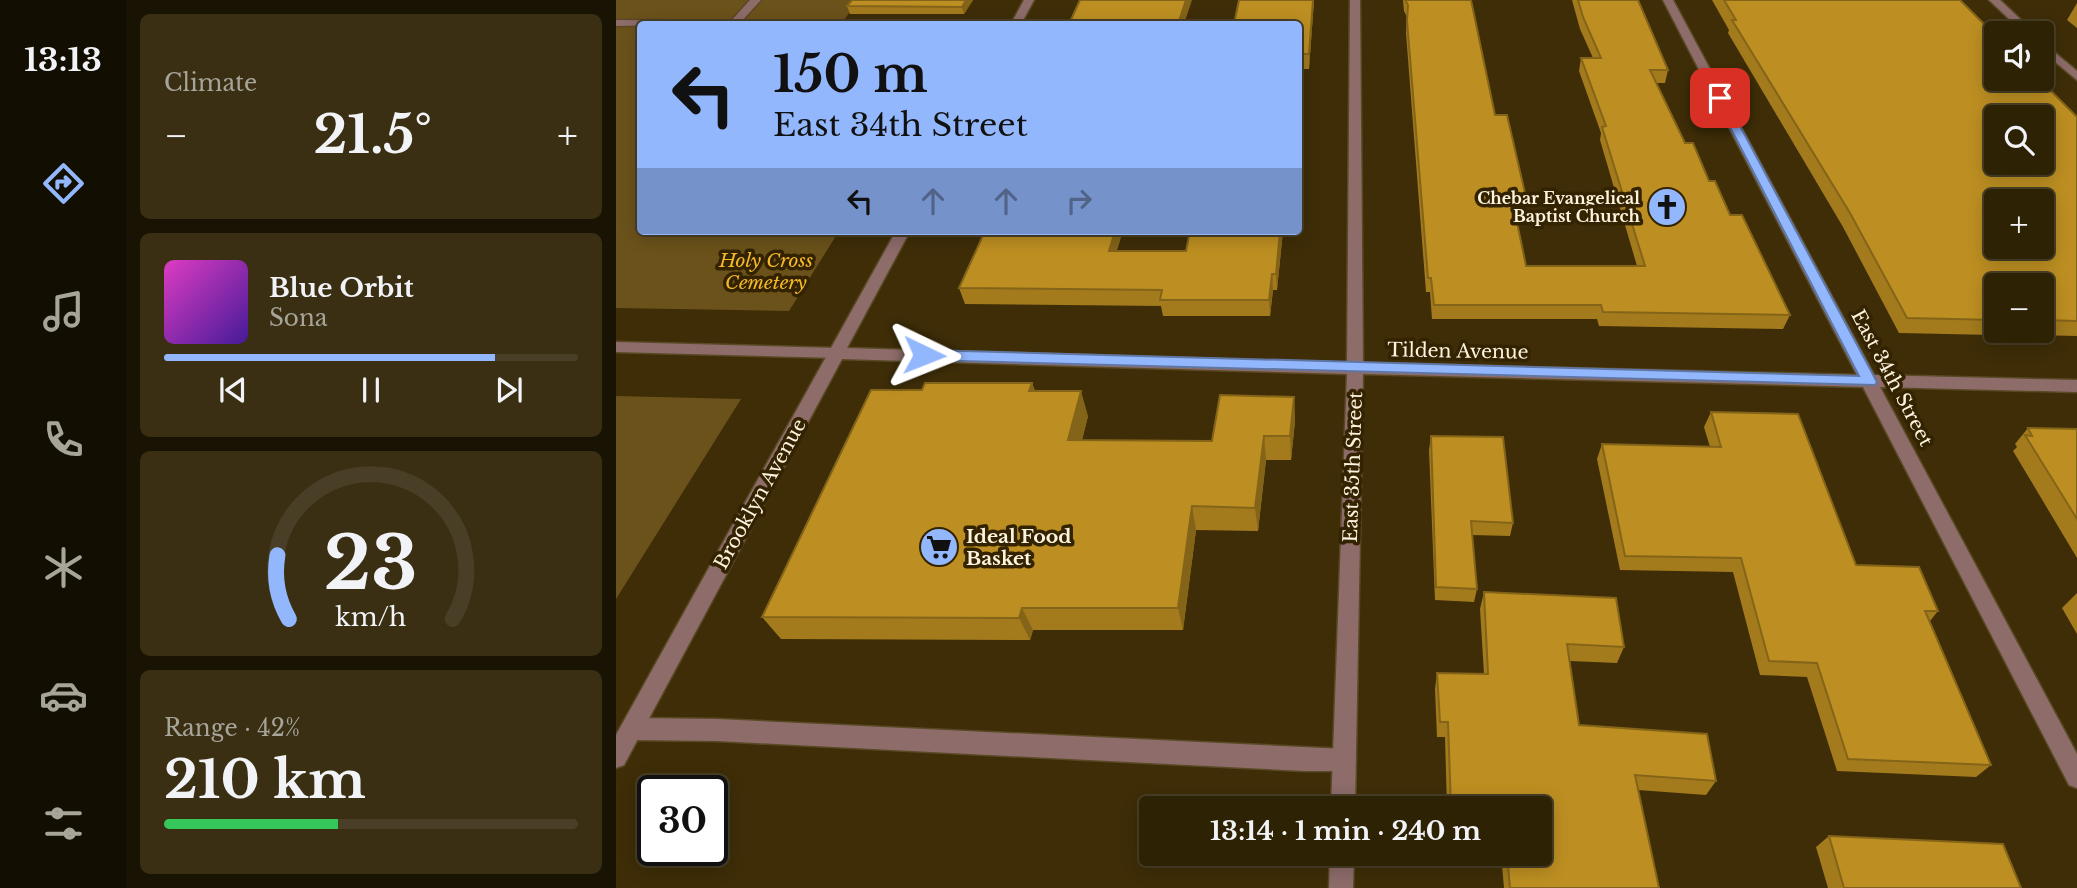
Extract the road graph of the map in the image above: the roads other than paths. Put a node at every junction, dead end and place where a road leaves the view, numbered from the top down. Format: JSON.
{"nodes":[{"id":1,"x":756,"y":0,"type":"edge"},
{"id":2,"x":1029,"y":0,"type":"edge"},
{"id":3,"x":1355,"y":0,"type":"edge"},
{"id":4,"x":1668,"y":0,"type":"edge"},
{"id":5,"x":1994,"y":0,"type":"edge"},
{"id":6,"x":737,"y":21,"type":"edge"},
{"id":7,"x":1018,"y":21,"type":"edge"},
{"id":8,"x":2017,"y":21,"type":"edge"},
{"id":9,"x":616,"y":23,"type":"edge"},
{"id":10,"x":637,"y":23,"type":"edge"},
{"id":11,"x":2054,"y":56,"type":"edge"},
{"id":12,"x":2077,"y":77,"type":"edge"},
{"id":13,"x":901,"y":235,"type":"edge"},
{"id":14,"x":616,"y":347,"type":"edge"},
{"id":15,"x":837,"y":353,"type":"junction"},
{"id":16,"x":1355,"y":369,"type":"junction"},
{"id":17,"x":1869,"y":382,"type":"junction"},
{"id":18,"x":2077,"y":386,"type":"edge"},
{"id":19,"x":632,"y":729,"type":"junction"},
{"id":20,"x":616,"y":757,"type":"edge"},
{"id":21,"x":1345,"y":760,"type":"junction"},
{"id":22,"x":2077,"y":776,"type":"edge"},
{"id":23,"x":1344,"y":796,"type":"edge"},
{"id":24,"x":1342,"y":866,"type":"edge"},
{"id":25,"x":1341,"y":888,"type":"edge"}],
"edges":[{"from":1,"to":6,"type":"street"},
{"from":2,"to":7,"type":"street"},
{"from":3,"to":16,"type":"street","name":"East 35th Street"},
{"from":4,"to":17,"type":"street","name":"East 34th Street"},
{"from":5,"to":8,"type":"street"},
{"from":9,"to":10,"type":"street"},
{"from":11,"to":12,"type":"street"},
{"from":13,"to":15,"type":"street","name":"Brooklyn Avenue"},
{"from":14,"to":15,"type":"street","name":"Tilden Avenue"},
{"from":15,"to":16,"type":"street","name":"Tilden Avenue"},
{"from":15,"to":19,"type":"street","name":"Brooklyn Avenue"},
{"from":16,"to":17,"type":"street","name":"Tilden Avenue"},
{"from":16,"to":21,"type":"street","name":"East 35th Street"},
{"from":17,"to":18,"type":"street","name":"Tilden Avenue"},
{"from":17,"to":22,"type":"street","name":"East 34th Street"},
{"from":19,"to":20,"type":"street","name":"Brooklyn Avenue"},
{"from":19,"to":21,"type":"street"},
{"from":21,"to":23,"type":"street","name":"East 35th Street"},
{"from":24,"to":25,"type":"street"}]}
